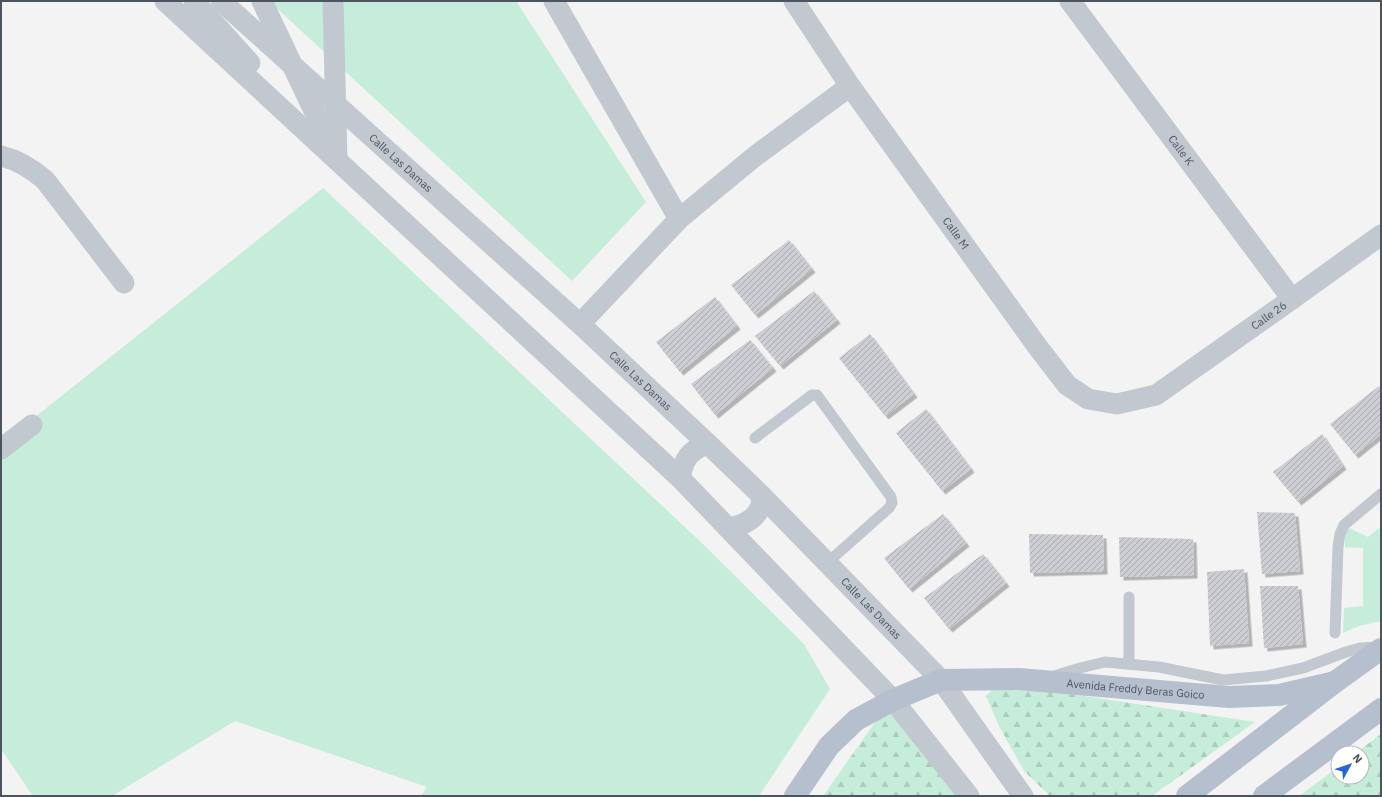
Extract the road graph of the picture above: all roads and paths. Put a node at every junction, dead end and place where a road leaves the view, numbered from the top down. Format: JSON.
{"nodes":[{"id":1,"x":165,"y":1,"type":"edge"},
{"id":2,"x":194,"y":1,"type":"edge"},
{"id":3,"x":221,"y":1,"type":"edge"},
{"id":4,"x":262,"y":1,"type":"edge"},
{"id":5,"x":333,"y":1,"type":"edge"},
{"id":6,"x":554,"y":1,"type":"edge"},
{"id":7,"x":794,"y":1,"type":"edge"},
{"id":8,"x":1070,"y":1,"type":"edge"},
{"id":9,"x":850,"y":86,"type":"junction"},
{"id":10,"x":1,"y":156,"type":"edge"},
{"id":11,"x":337,"y":160,"type":"junction"},
{"id":12,"x":679,"y":219,"type":"junction"},
{"id":13,"x":1381,"y":235,"type":"edge"},
{"id":14,"x":124,"y":283,"type":"dead end"},
{"id":15,"x":1292,"y":299,"type":"junction"},
{"id":16,"x":580,"y":324,"type":"junction"},
{"id":17,"x":1156,"y":395,"type":"joint"},
{"id":18,"x":32,"y":425,"type":"dead end"},
{"id":19,"x":755,"y":438,"type":"dead end"},
{"id":20,"x":707,"y":443,"type":"junction"},
{"id":21,"x":1,"y":449,"type":"edge"},
{"id":22,"x":680,"y":478,"type":"junction"},
{"id":23,"x":1381,"y":494,"type":"edge"},
{"id":24,"x":762,"y":496,"type":"junction"},
{"id":25,"x":728,"y":528,"type":"junction"},
{"id":26,"x":827,"y":563,"type":"junction"},
{"id":27,"x":1129,"y":597,"type":"dead end"},
{"id":28,"x":1335,"y":633,"type":"dead end"},
{"id":29,"x":1381,"y":648,"type":"edge"},
{"id":30,"x":1129,"y":664,"type":"junction"},
{"id":31,"x":941,"y":680,"type":"junction"},
{"id":32,"x":1040,"y":681,"type":"junction"},
{"id":33,"x":1334,"y":682,"type":"junction"},
{"id":34,"x":893,"y":700,"type":"junction"},
{"id":35,"x":1381,"y":709,"type":"edge"},
{"id":36,"x":795,"y":796,"type":"edge"},
{"id":37,"x":969,"y":796,"type":"edge"},
{"id":38,"x":1023,"y":796,"type":"edge"},
{"id":39,"x":1187,"y":796,"type":"edge"},
{"id":40,"x":1264,"y":796,"type":"edge"}],
"edges":[{"from":1,"to":11,"type":"street"},
{"from":2,"to":11,"type":"street"},
{"from":3,"to":16,"type":"street","name":"Calle Las Damas"},
{"from":4,"to":11,"type":"street"},
{"from":5,"to":11,"type":"street"},
{"from":6,"to":12,"type":"street"},
{"from":7,"to":9,"type":"street","name":"Calle M"},
{"from":8,"to":15,"type":"street","name":"Calle K"},
{"from":9,"to":12,"type":"street"},
{"from":9,"to":17,"type":"street","name":"Calle M"},
{"from":10,"to":14,"type":"street"},
{"from":11,"to":22,"type":"street"},
{"from":12,"to":16,"type":"street"},
{"from":13,"to":15,"type":"street","name":"Calle 26"},
{"from":15,"to":17,"type":"street","name":"Calle 26"},
{"from":16,"to":20,"type":"street","name":"Calle Las Damas"},
{"from":18,"to":21,"type":"street"},
{"from":19,"to":26,"type":"lane"},
{"from":20,"to":22,"type":"street"},
{"from":20,"to":24,"type":"street","name":"Calle Las Damas"},
{"from":22,"to":25,"type":"street"},
{"from":23,"to":28,"type":"lane"},
{"from":24,"to":25,"type":"street"},
{"from":24,"to":26,"type":"street","name":"Calle Las Damas"},
{"from":25,"to":34,"type":"street"},
{"from":26,"to":31,"type":"street","name":"Calle Las Damas"},
{"from":27,"to":30,"type":"lane"},
{"from":29,"to":30,"type":"lane"},
{"from":29,"to":33,"type":"main road"},
{"from":30,"to":32,"type":"lane"},
{"from":31,"to":32,"type":"main road","name":"Avenida Freddy Beras Goico"},
{"from":31,"to":34,"type":"main road","name":"Avenida Freddy Beras Goico"},
{"from":31,"to":38,"type":"street","name":"Calle Las Damas"},
{"from":32,"to":33,"type":"main road","name":"Avenida Freddy Beras Goico"},
{"from":33,"to":39,"type":"main road"},
{"from":34,"to":36,"type":"main road","name":"Avenida Freddy Beras Goico"},
{"from":34,"to":37,"type":"street"},
{"from":35,"to":40,"type":"main road"}]}
